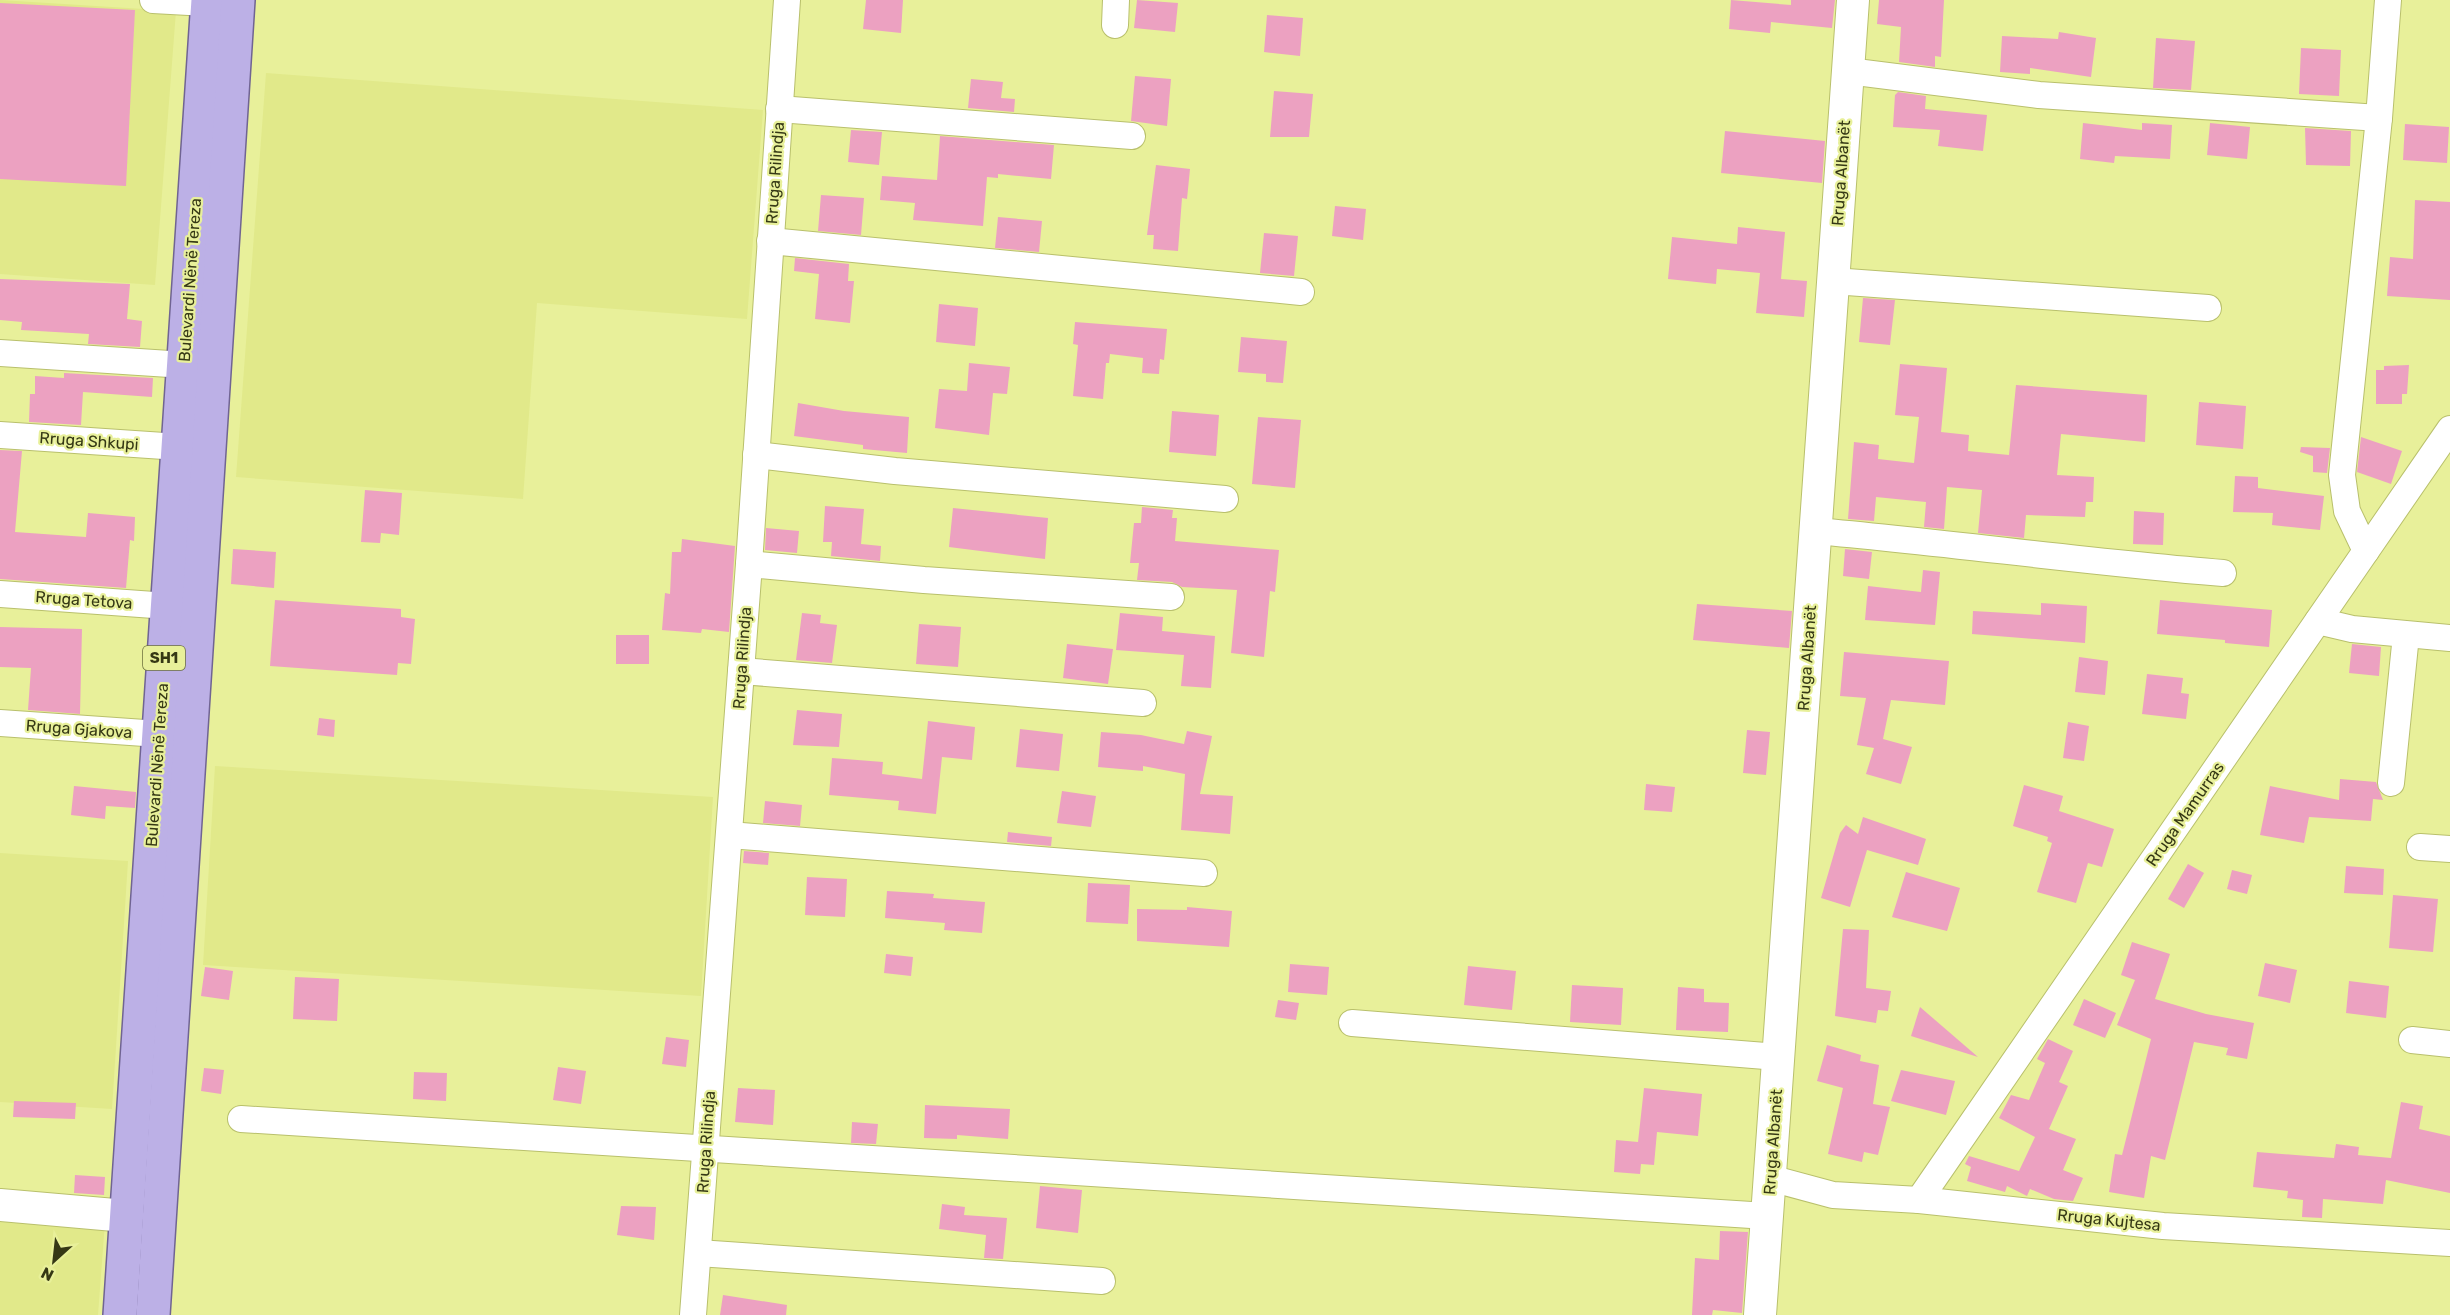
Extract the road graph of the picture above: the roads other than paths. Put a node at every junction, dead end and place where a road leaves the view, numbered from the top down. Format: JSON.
{"nodes":[{"id":1,"x":153,"y":0,"type":"edge"},
{"id":2,"x":787,"y":0,"type":"edge"},
{"id":3,"x":1852,"y":0,"type":"edge"},
{"id":4,"x":2388,"y":0,"type":"edge"},
{"id":5,"x":218,"y":1,"type":"edge"},
{"id":6,"x":1848,"y":71,"type":"junction"},
{"id":7,"x":779,"y":110,"type":"junction"},
{"id":8,"x":2379,"y":118,"type":"junction"},
{"id":9,"x":1132,"y":136,"type":"dead end"},
{"id":10,"x":770,"y":241,"type":"junction"},
{"id":11,"x":1833,"y":281,"type":"junction"},
{"id":12,"x":1301,"y":292,"type":"dead end"},
{"id":13,"x":2208,"y":308,"type":"dead end"},
{"id":14,"x":0,"y":353,"type":"edge"},
{"id":15,"x":184,"y":365,"type":"junction"},
{"id":16,"x":2450,"y":429,"type":"edge"},
{"id":17,"x":0,"y":435,"type":"edge"},
{"id":18,"x":179,"y":447,"type":"junction"},
{"id":19,"x":756,"y":455,"type":"junction"},
{"id":20,"x":1225,"y":499,"type":"dead end"},
{"id":21,"x":1815,"y":531,"type":"junction"},
{"id":22,"x":2366,"y":551,"type":"junction"},
{"id":23,"x":749,"y":564,"type":"junction"},
{"id":24,"x":2223,"y":573,"type":"dead end"},
{"id":25,"x":0,"y":594,"type":"edge"},
{"id":26,"x":1171,"y":597,"type":"dead end"},
{"id":27,"x":168,"y":606,"type":"junction"},
{"id":28,"x":2318,"y":621,"type":"junction"},
{"id":29,"x":2406,"y":635,"type":"junction"},
{"id":30,"x":2450,"y":638,"type":"edge"},
{"id":31,"x":741,"y":671,"type":"junction"},
{"id":32,"x":1143,"y":703,"type":"dead end"},
{"id":33,"x":0,"y":723,"type":"edge"},
{"id":34,"x":159,"y":734,"type":"junction"},
{"id":35,"x":2391,"y":783,"type":"dead end"},
{"id":36,"x":729,"y":835,"type":"junction"},
{"id":37,"x":2420,"y":847,"type":"dead end"},
{"id":38,"x":2450,"y":849,"type":"edge"},
{"id":39,"x":1204,"y":873,"type":"dead end"},
{"id":40,"x":1352,"y":1023,"type":"dead end"},
{"id":41,"x":2412,"y":1040,"type":"dead end"},
{"id":42,"x":2450,"y":1044,"type":"edge"},
{"id":43,"x":1778,"y":1057,"type":"junction"},
{"id":44,"x":242,"y":1119,"type":"dead end"},
{"id":45,"x":706,"y":1150,"type":"junction"},
{"id":46,"x":1770,"y":1178,"type":"junction"},
{"id":47,"x":1919,"y":1200,"type":"junction"},
{"id":48,"x":0,"y":1205,"type":"edge"},
{"id":49,"x":126,"y":1216,"type":"junction"},
{"id":50,"x":1767,"y":1216,"type":"junction"},
{"id":51,"x":2450,"y":1243,"type":"edge"},
{"id":52,"x":698,"y":1253,"type":"junction"},
{"id":53,"x":1102,"y":1281,"type":"dead end"},
{"id":54,"x":120,"y":1315,"type":"edge"},
{"id":55,"x":153,"y":1315,"type":"edge"},
{"id":56,"x":693,"y":1315,"type":"edge"},
{"id":57,"x":1760,"y":1315,"type":"edge"}],
"edges":[{"from":1,"to":5,"type":"street"},
{"from":2,"to":7,"type":"street","name":"Rruga Rilindja"},
{"from":3,"to":6,"type":"street","name":"Rruga Albanët"},
{"from":4,"to":8,"type":"street"},
{"from":5,"to":15,"type":"main road","name":"Bulevardi Nënë Tereza","number":"SH1"},
{"from":5,"to":55,"type":"main road","name":"Bulevardi Nënë Tereza","number":"SH1"},
{"from":6,"to":8,"type":"street"},
{"from":6,"to":11,"type":"street","name":"Rruga Albanët"},
{"from":7,"to":9,"type":"street"},
{"from":7,"to":10,"type":"street","name":"Rruga Rilindja"},
{"from":8,"to":22,"type":"street"},
{"from":10,"to":12,"type":"street"},
{"from":10,"to":19,"type":"street","name":"Rruga Rilindja"},
{"from":11,"to":13,"type":"street"},
{"from":11,"to":21,"type":"street","name":"Rruga Albanët"},
{"from":14,"to":15,"type":"street"},
{"from":15,"to":18,"type":"main road","name":"Bulevardi Nënë Tereza","number":"SH1"},
{"from":16,"to":22,"type":"street","name":"Rruga Mamurras"},
{"from":17,"to":18,"type":"street","name":"Rruga Shkupi"},
{"from":18,"to":27,"type":"main road","name":"Bulevardi Nënë Tereza","number":"SH1"},
{"from":19,"to":20,"type":"street"},
{"from":19,"to":23,"type":"street","name":"Rruga Rilindja"},
{"from":21,"to":24,"type":"street"},
{"from":21,"to":43,"type":"street","name":"Rruga Albanët"},
{"from":22,"to":28,"type":"street","name":"Rruga Mamurras"},
{"from":23,"to":26,"type":"street"},
{"from":23,"to":31,"type":"street","name":"Rruga Rilindja"},
{"from":25,"to":27,"type":"street","name":"Rruga Tetova"},
{"from":27,"to":34,"type":"main road","name":"Bulevardi Nënë Tereza","number":"SH1"},
{"from":28,"to":29,"type":"street"},
{"from":28,"to":47,"type":"street","name":"Rruga Mamurras"},
{"from":29,"to":30,"type":"street"},
{"from":29,"to":35,"type":"street"},
{"from":31,"to":32,"type":"street"},
{"from":31,"to":36,"type":"street","name":"Rruga Rilindja"},
{"from":33,"to":34,"type":"street","name":"Rruga Gjakova"},
{"from":34,"to":49,"type":"main road","name":"Bulevardi Nënë Tereza","number":"SH1"},
{"from":36,"to":39,"type":"street"},
{"from":36,"to":45,"type":"street","name":"Rruga Rilindja"},
{"from":37,"to":38,"type":"street"},
{"from":40,"to":43,"type":"street"},
{"from":41,"to":42,"type":"street"},
{"from":43,"to":46,"type":"street","name":"Rruga Albanët"},
{"from":44,"to":45,"type":"street"},
{"from":45,"to":50,"type":"street"},
{"from":45,"to":52,"type":"street","name":"Rruga Rilindja"},
{"from":46,"to":47,"type":"street","name":"Rruga Kujtesa"},
{"from":46,"to":50,"type":"street","name":"Rruga Albanët"},
{"from":47,"to":51,"type":"street","name":"Rruga Kujtesa"},
{"from":48,"to":49,"type":"street"},
{"from":49,"to":54,"type":"main road","name":"Bulevardi Nënë Tereza","number":"SH1"},
{"from":50,"to":57,"type":"street","name":"Rruga Albanët"},
{"from":52,"to":53,"type":"street"},
{"from":52,"to":56,"type":"street","name":"Rruga Rilindja"}]}
